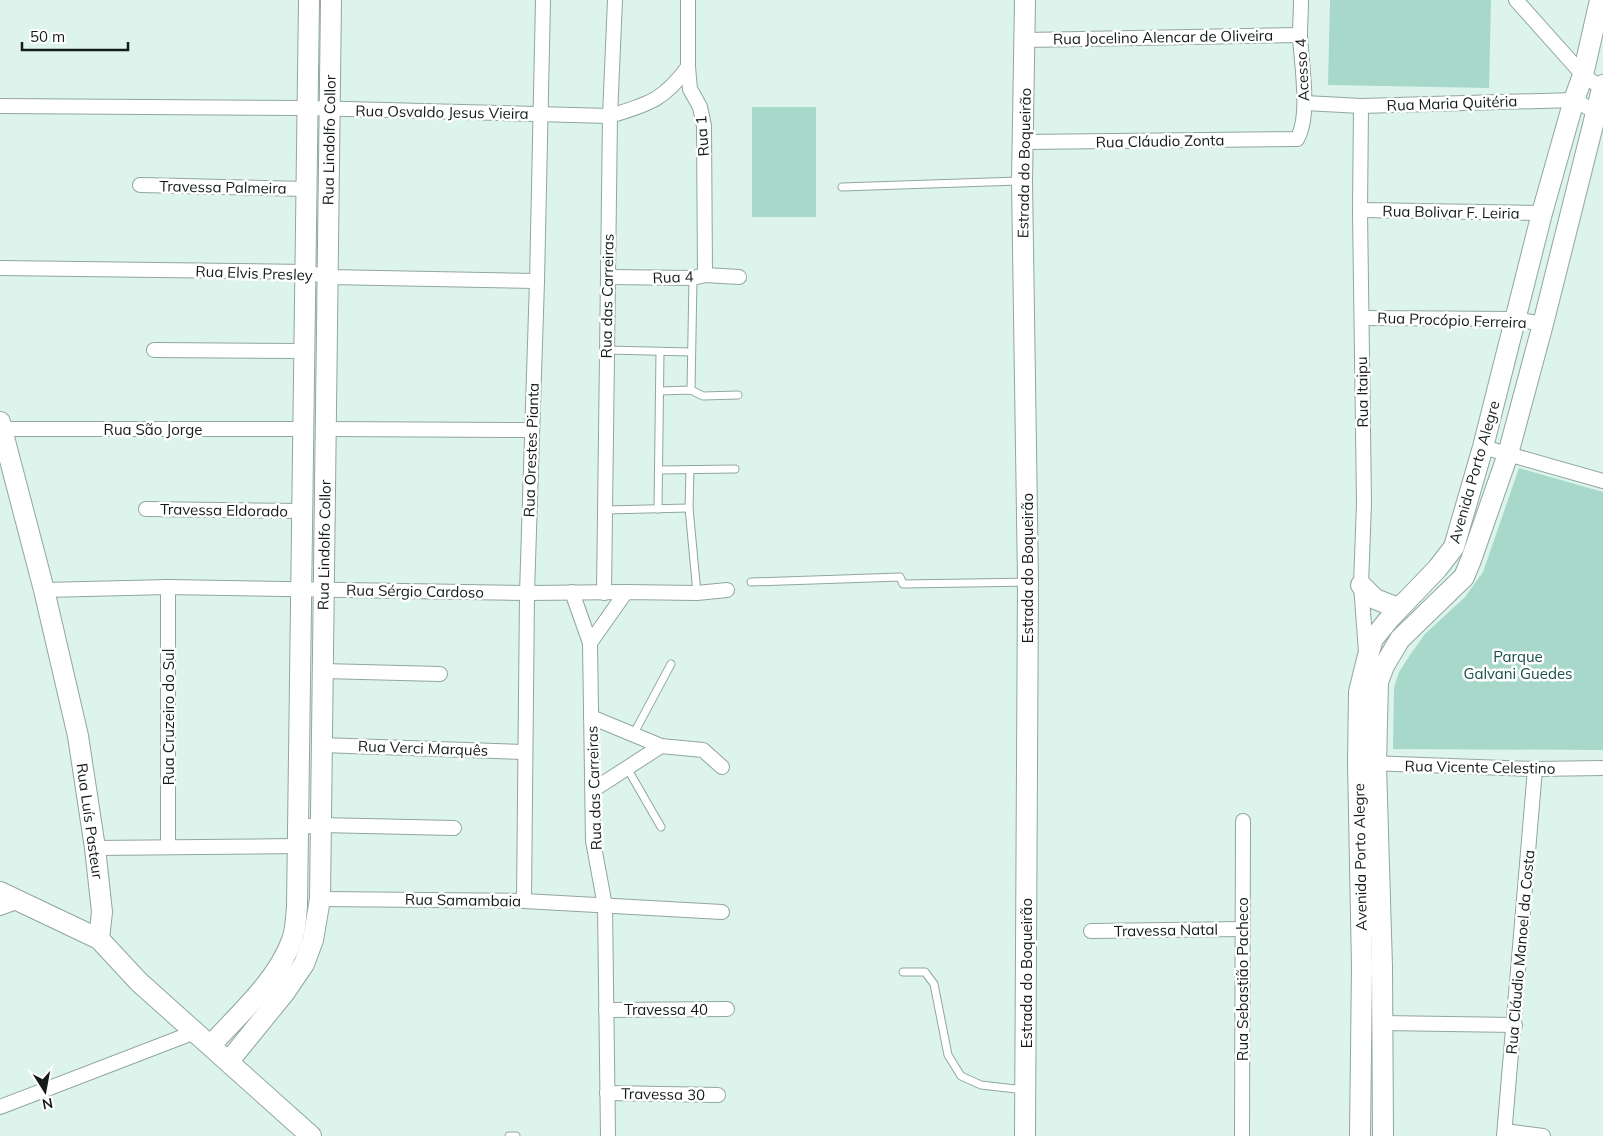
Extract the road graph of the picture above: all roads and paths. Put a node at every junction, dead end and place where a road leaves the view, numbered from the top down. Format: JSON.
{"nodes":[{"id":1,"x":309,"y":0,"type":"edge"},
{"id":2,"x":331,"y":0,"type":"edge"},
{"id":3,"x":543,"y":0,"type":"edge"},
{"id":4,"x":615,"y":0,"type":"edge"},
{"id":5,"x":688,"y":0,"type":"edge"},
{"id":6,"x":1025,"y":0,"type":"edge"},
{"id":7,"x":1301,"y":0,"type":"edge"},
{"id":8,"x":1516,"y":0,"type":"edge"},
{"id":9,"x":1600,"y":0,"type":"edge"},
{"id":10,"x":1300,"y":35,"type":"junction"},
{"id":11,"x":1026,"y":40,"type":"junction"},
{"id":12,"x":688,"y":68,"type":"junction"},
{"id":13,"x":1583,"y":75,"type":"junction"},
{"id":14,"x":1603,"y":86,"type":"edge"},
{"id":15,"x":1574,"y":100,"type":"junction"},
{"id":16,"x":1304,"y":103,"type":"junction"},
{"id":17,"x":0,"y":106,"type":"edge"},
{"id":18,"x":1360,"y":106,"type":"junction"},
{"id":19,"x":308,"y":108,"type":"junction"},
{"id":20,"x":330,"y":109,"type":"junction"},
{"id":21,"x":1596,"y":112,"type":"junction"},
{"id":22,"x":540,"y":114,"type":"junction"},
{"id":23,"x":610,"y":116,"type":"junction"},
{"id":24,"x":1297,"y":139,"type":"joint"},
{"id":25,"x":1023,"y":142,"type":"junction"},
{"id":26,"x":1022,"y":181,"type":"junction"},
{"id":27,"x":140,"y":185,"type":"dead end"},
{"id":28,"x":842,"y":187,"type":"dead end"},
{"id":29,"x":306,"y":189,"type":"junction"},
{"id":30,"x":1360,"y":210,"type":"junction"},
{"id":31,"x":1542,"y":214,"type":"junction"},
{"id":32,"x":0,"y":268,"type":"edge"},
{"id":33,"x":306,"y":272,"type":"junction"},
{"id":34,"x":699,"y":276,"type":"junction"},
{"id":35,"x":328,"y":277,"type":"junction"},
{"id":36,"x":608,"y":277,"type":"junction"},
{"id":37,"x":739,"y":277,"type":"dead end"},
{"id":38,"x":537,"y":281,"type":"junction"},
{"id":39,"x":1362,"y":318,"type":"junction"},
{"id":40,"x":1514,"y":319,"type":"junction"},
{"id":41,"x":1543,"y":324,"type":"junction"},
{"id":42,"x":154,"y":350,"type":"dead end"},
{"id":43,"x":607,"y":350,"type":"junction"},
{"id":44,"x":305,"y":351,"type":"junction"},
{"id":45,"x":660,"y":352,"type":"junction"},
{"id":46,"x":691,"y":352,"type":"junction"},
{"id":47,"x":690,"y":390,"type":"junction"},
{"id":48,"x":660,"y":391,"type":"junction"},
{"id":49,"x":738,"y":394,"type":"dead end"},
{"id":50,"x":1,"y":426,"type":"edge"},
{"id":51,"x":304,"y":428,"type":"junction"},
{"id":52,"x":326,"y":429,"type":"junction"},
{"id":53,"x":532,"y":430,"type":"junction"},
{"id":54,"x":1483,"y":447,"type":"junction"},
{"id":55,"x":3,"y":451,"type":"edge"},
{"id":56,"x":1508,"y":454,"type":"junction"},
{"id":57,"x":735,"y":469,"type":"dead end"},
{"id":58,"x":659,"y":470,"type":"junction"},
{"id":59,"x":690,"y":470,"type":"junction"},
{"id":60,"x":1603,"y":480,"type":"edge"},
{"id":61,"x":689,"y":508,"type":"junction"},
{"id":62,"x":146,"y":509,"type":"dead end"},
{"id":63,"x":658,"y":509,"type":"junction"},
{"id":64,"x":604,"y":510,"type":"junction"},
{"id":65,"x":303,"y":511,"type":"junction"},
{"id":66,"x":751,"y":582,"type":"dead end"},
{"id":67,"x":1028,"y":582,"type":"junction"},
{"id":68,"x":1361,"y":585,"type":"junction"},
{"id":69,"x":168,"y":587,"type":"junction"},
{"id":70,"x":44,"y":590,"type":"junction"},
{"id":71,"x":302,"y":590,"type":"junction"},
{"id":72,"x":324,"y":590,"type":"junction"},
{"id":73,"x":727,"y":590,"type":"dead end"},
{"id":74,"x":572,"y":592,"type":"junction"},
{"id":75,"x":626,"y":592,"type":"junction"},
{"id":76,"x":527,"y":593,"type":"junction"},
{"id":77,"x":604,"y":593,"type":"junction"},
{"id":78,"x":696,"y":593,"type":"junction"},
{"id":79,"x":1406,"y":600,"type":"junction"},
{"id":80,"x":590,"y":643,"type":"junction"},
{"id":81,"x":1375,"y":662,"type":"junction"},
{"id":82,"x":671,"y":664,"type":"dead end"},
{"id":83,"x":323,"y":671,"type":"junction"},
{"id":84,"x":440,"y":674,"type":"dead end"},
{"id":85,"x":591,"y":717,"type":"junction"},
{"id":86,"x":633,"y":734,"type":"junction"},
{"id":87,"x":321,"y":745,"type":"junction"},
{"id":88,"x":661,"y":746,"type":"junction"},
{"id":89,"x":524,"y":752,"type":"junction"},
{"id":90,"x":1367,"y":763,"type":"junction"},
{"id":91,"x":722,"y":767,"type":"dead end"},
{"id":92,"x":627,"y":768,"type":"junction"},
{"id":93,"x":1603,"y":768,"type":"edge"},
{"id":94,"x":1535,"y":769,"type":"junction"},
{"id":95,"x":592,"y":790,"type":"junction"},
{"id":96,"x":1243,"y":822,"type":"dead end"},
{"id":97,"x":321,"y":826,"type":"junction"},
{"id":98,"x":661,"y":826,"type":"dead end"},
{"id":99,"x":454,"y":828,"type":"dead end"},
{"id":100,"x":298,"y":837,"type":"junction"},
{"id":101,"x":168,"y":847,"type":"junction"},
{"id":102,"x":95,"y":848,"type":"junction"},
{"id":103,"x":0,"y":892,"type":"edge"},
{"id":104,"x":320,"y":899,"type":"junction"},
{"id":105,"x":19,"y":901,"type":"junction"},
{"id":106,"x":524,"y":901,"type":"junction"},
{"id":107,"x":606,"y":906,"type":"junction"},
{"id":108,"x":0,"y":908,"type":"edge"},
{"id":109,"x":722,"y":912,"type":"dead end"},
{"id":110,"x":1241,"y":929,"type":"junction"},
{"id":111,"x":1091,"y":930,"type":"dead end"},
{"id":112,"x":99,"y":939,"type":"junction"},
{"id":113,"x":1372,"y":967,"type":"junction"},
{"id":114,"x":903,"y":972,"type":"dead end"},
{"id":115,"x":727,"y":1009,"type":"dead end"},
{"id":116,"x":606,"y":1010,"type":"junction"},
{"id":117,"x":1382,"y":1023,"type":"junction"},
{"id":118,"x":1515,"y":1025,"type":"junction"},
{"id":119,"x":195,"y":1032,"type":"junction"},
{"id":120,"x":211,"y":1045,"type":"junction"},
{"id":121,"x":229,"y":1061,"type":"junction"},
{"id":122,"x":1025,"y":1090,"type":"junction"},
{"id":123,"x":607,"y":1093,"type":"junction"},
{"id":124,"x":718,"y":1095,"type":"dead end"},
{"id":125,"x":0,"y":1107,"type":"edge"},
{"id":126,"x":1504,"y":1134,"type":"edge"},
{"id":127,"x":311,"y":1136,"type":"edge"},
{"id":128,"x":509,"y":1136,"type":"edge"},
{"id":129,"x":516,"y":1136,"type":"edge"},
{"id":130,"x":608,"y":1136,"type":"edge"},
{"id":131,"x":1025,"y":1136,"type":"edge"},
{"id":132,"x":1242,"y":1136,"type":"edge"},
{"id":133,"x":1360,"y":1136,"type":"edge"},
{"id":134,"x":1383,"y":1136,"type":"edge"},
{"id":135,"x":1542,"y":1136,"type":"edge"}],
"edges":[{"from":1,"to":19,"type":"street","name":"Rua Lindolfo Collor"},
{"from":2,"to":20,"type":"street","name":"Rua Lindolfo Collor"},
{"from":3,"to":22,"type":"street","name":"Rua Orestes Pianta"},
{"from":4,"to":23,"type":"street","name":"Rua das Carreiras"},
{"from":5,"to":12,"type":"street","name":"Rua 1"},
{"from":6,"to":11,"type":"street","name":"Estrada do Boqueirão"},
{"from":7,"to":10,"type":"street","name":"Acesso 4"},
{"from":8,"to":13,"type":"street"},
{"from":9,"to":13,"type":"street","name":"Avenida Porto Alegre"},
{"from":10,"to":11,"type":"street","name":"Rua Jocelino Alencar de Oliveira"},
{"from":10,"to":16,"type":"street","name":"Acesso 4"},
{"from":11,"to":25,"type":"street","name":"Estrada do Boqueirão"},
{"from":12,"to":23,"type":"street","name":"Rua Osvaldo Jesus Vieira"},
{"from":12,"to":34,"type":"street","name":"Rua 1"},
{"from":13,"to":14,"type":"street"},
{"from":13,"to":15,"type":"street","name":"Avenida Porto Alegre"},
{"from":14,"to":21,"type":"street","name":"Avenida Porto Alegre"},
{"from":15,"to":18,"type":"street","name":"Rua Maria Quitéria"},
{"from":15,"to":21,"type":"street"},
{"from":15,"to":31,"type":"street","name":"Avenida Porto Alegre"},
{"from":16,"to":18,"type":"street","name":"Rua Maria Quitéria"},
{"from":16,"to":24,"type":"street","name":"Acesso 4"},
{"from":17,"to":19,"type":"street","name":"Rua Osvaldo Jesus Vieira"},
{"from":18,"to":30,"type":"street","name":"Rua Itaipu"},
{"from":19,"to":20,"type":"street","name":"Rua Osvaldo Jesus Vieira"},
{"from":19,"to":29,"type":"street","name":"Rua Lindolfo Collor"},
{"from":20,"to":22,"type":"street","name":"Rua Osvaldo Jesus Vieira"},
{"from":20,"to":35,"type":"street","name":"Rua Lindolfo Collor"},
{"from":21,"to":41,"type":"street","name":"Avenida Porto Alegre"},
{"from":22,"to":23,"type":"street","name":"Rua Osvaldo Jesus Vieira"},
{"from":22,"to":38,"type":"street","name":"Rua Orestes Pianta"},
{"from":23,"to":36,"type":"street","name":"Rua das Carreiras"},
{"from":24,"to":25,"type":"street","name":"Rua Cláudio Zonta"},
{"from":25,"to":26,"type":"street","name":"Estrada do Boqueirão"},
{"from":26,"to":28,"type":"lane"},
{"from":26,"to":67,"type":"street","name":"Estrada do Boqueirão"},
{"from":27,"to":29,"type":"street","name":"Travessa Palmeira"},
{"from":29,"to":33,"type":"street","name":"Rua Lindolfo Collor"},
{"from":30,"to":31,"type":"street","name":"Rua Bolivar F. Leiria"},
{"from":30,"to":39,"type":"street","name":"Rua Itaipu"},
{"from":31,"to":40,"type":"street","name":"Avenida Porto Alegre"},
{"from":32,"to":33,"type":"street","name":"Rua Elvis Presley"},
{"from":33,"to":35,"type":"street","name":"Rua Elvis Presley"},
{"from":33,"to":44,"type":"street","name":"Rua Lindolfo Collor"},
{"from":34,"to":36,"type":"street","name":"Rua 4"},
{"from":34,"to":37,"type":"street","name":"Rua 4"},
{"from":34,"to":46,"type":"lane"},
{"from":35,"to":38,"type":"street","name":"Rua Elvis Presley"},
{"from":35,"to":52,"type":"street","name":"Rua Lindolfo Collor"},
{"from":36,"to":43,"type":"street","name":"Rua das Carreiras"},
{"from":38,"to":53,"type":"street","name":"Rua Orestes Pianta"},
{"from":39,"to":40,"type":"street","name":"Rua Procópio Ferreira"},
{"from":39,"to":68,"type":"street","name":"Rua Itaipu"},
{"from":40,"to":41,"type":"street","name":"Rua Procópio Ferreira"},
{"from":40,"to":54,"type":"street","name":"Avenida Porto Alegre"},
{"from":41,"to":56,"type":"street","name":"Avenida Porto Alegre"},
{"from":42,"to":44,"type":"street"},
{"from":43,"to":45,"type":"lane"},
{"from":43,"to":64,"type":"street","name":"Rua das Carreiras"},
{"from":44,"to":51,"type":"street","name":"Rua Lindolfo Collor"},
{"from":45,"to":46,"type":"lane"},
{"from":45,"to":48,"type":"lane"},
{"from":46,"to":47,"type":"lane"},
{"from":47,"to":48,"type":"lane"},
{"from":47,"to":49,"type":"lane"},
{"from":48,"to":58,"type":"lane"},
{"from":50,"to":51,"type":"street","name":"Rua São Jorge"},
{"from":50,"to":55,"type":"street","name":"Rua Luís Pasteur"},
{"from":51,"to":65,"type":"street","name":"Rua Lindolfo Collor"},
{"from":52,"to":53,"type":"street"},
{"from":52,"to":72,"type":"street","name":"Rua Lindolfo Collor"},
{"from":53,"to":76,"type":"street","name":"Rua Orestes Pianta"},
{"from":54,"to":56,"type":"street"},
{"from":54,"to":79,"type":"street","name":"Avenida Porto Alegre"},
{"from":55,"to":70,"type":"street","name":"Rua Luís Pasteur"},
{"from":56,"to":60,"type":"street"},
{"from":56,"to":81,"type":"street","name":"Avenida Porto Alegre"},
{"from":57,"to":59,"type":"lane"},
{"from":58,"to":59,"type":"lane"},
{"from":58,"to":63,"type":"lane"},
{"from":59,"to":61,"type":"lane"},
{"from":61,"to":63,"type":"lane"},
{"from":61,"to":78,"type":"lane"},
{"from":62,"to":65,"type":"street","name":"Travessa Eldorado"},
{"from":63,"to":64,"type":"lane"},
{"from":64,"to":77,"type":"street","name":"Rua das Carreiras"},
{"from":65,"to":71,"type":"street","name":"Rua Lindolfo Collor"},
{"from":66,"to":67,"type":"lane"},
{"from":67,"to":122,"type":"street","name":"Estrada do Boqueirão"},
{"from":68,"to":79,"type":"street"},
{"from":68,"to":81,"type":"street","name":"Rua Itaipu"},
{"from":69,"to":70,"type":"street","name":"Rua Sérgio Cardoso"},
{"from":69,"to":71,"type":"street","name":"Rua Sérgio Cardoso"},
{"from":69,"to":101,"type":"street","name":"Rua Cruzeiro do Sul"},
{"from":70,"to":102,"type":"street","name":"Rua Luís Pasteur"},
{"from":71,"to":72,"type":"street","name":"Rua Sérgio Cardoso"},
{"from":71,"to":100,"type":"street","name":"Rua Lindolfo Collor"},
{"from":72,"to":76,"type":"street","name":"Rua Sérgio Cardoso"},
{"from":72,"to":83,"type":"street","name":"Rua Lindolfo Collor"},
{"from":73,"to":78,"type":"street","name":"Rua Sérgio Cardoso"},
{"from":74,"to":76,"type":"street","name":"Rua Sérgio Cardoso"},
{"from":74,"to":77,"type":"street","name":"Rua Sérgio Cardoso"},
{"from":74,"to":80,"type":"street","name":"Rua das Carreiras"},
{"from":75,"to":77,"type":"street","name":"Rua Sérgio Cardoso"},
{"from":75,"to":78,"type":"street","name":"Rua Sérgio Cardoso"},
{"from":75,"to":80,"type":"street"},
{"from":76,"to":89,"type":"street","name":"Rua Orestes Pianta"},
{"from":79,"to":81,"type":"street","name":"Avenida Porto Alegre"},
{"from":80,"to":85,"type":"street","name":"Rua das Carreiras"},
{"from":81,"to":90,"type":"street","name":"Avenida Porto Alegre"},
{"from":82,"to":86,"type":"lane"},
{"from":83,"to":84,"type":"street"},
{"from":83,"to":87,"type":"street","name":"Rua Lindolfo Collor"},
{"from":85,"to":86,"type":"street"},
{"from":85,"to":95,"type":"street","name":"Rua das Carreiras"},
{"from":86,"to":88,"type":"street"},
{"from":87,"to":89,"type":"street","name":"Rua Verci Marquês"},
{"from":87,"to":97,"type":"street","name":"Rua Lindolfo Collor"},
{"from":88,"to":91,"type":"street"},
{"from":88,"to":92,"type":"street"},
{"from":89,"to":106,"type":"street","name":"Rua Orestes Pianta"},
{"from":90,"to":94,"type":"street","name":"Rua Vicente Celestino"},
{"from":90,"to":113,"type":"street","name":"Avenida Porto Alegre"},
{"from":92,"to":95,"type":"street"},
{"from":92,"to":98,"type":"lane"},
{"from":93,"to":94,"type":"street","name":"Rua Vicente Celestino"},
{"from":94,"to":118,"type":"street","name":"Rua Cláudio Manoel da Costa"},
{"from":95,"to":107,"type":"street","name":"Rua das Carreiras"},
{"from":96,"to":110,"type":"street","name":"Rua Sebastião Pacheco"},
{"from":97,"to":99,"type":"street"},
{"from":97,"to":100,"type":"street"},
{"from":97,"to":104,"type":"street","name":"Rua Lindolfo Collor"},
{"from":100,"to":101,"type":"street"},
{"from":100,"to":120,"type":"street","name":"Rua Lindolfo Collor"},
{"from":101,"to":102,"type":"street"},
{"from":102,"to":112,"type":"street","name":"Rua Luís Pasteur"},
{"from":103,"to":105,"type":"street"},
{"from":104,"to":106,"type":"street","name":"Rua Samambaia"},
{"from":104,"to":121,"type":"street","name":"Rua Lindolfo Collor"},
{"from":105,"to":108,"type":"street"},
{"from":105,"to":112,"type":"street"},
{"from":106,"to":107,"type":"street","name":"Rua Samambaia"},
{"from":107,"to":109,"type":"street","name":"Rua Samambaia"},
{"from":107,"to":116,"type":"street","name":"Rua das Carreiras"},
{"from":110,"to":111,"type":"street","name":"Travessa Natal"},
{"from":110,"to":132,"type":"street","name":"Rua Sebastião Pacheco"},
{"from":112,"to":119,"type":"street"},
{"from":113,"to":117,"type":"street","name":"Avenida Porto Alegre"},
{"from":113,"to":133,"type":"street","name":"Avenida Porto Alegre"},
{"from":114,"to":122,"type":"lane"},
{"from":115,"to":116,"type":"street","name":"Travessa 40"},
{"from":116,"to":123,"type":"street","name":"Rua das Carreiras"},
{"from":117,"to":118,"type":"street"},
{"from":117,"to":134,"type":"street","name":"Avenida Porto Alegre"},
{"from":118,"to":126,"type":"street","name":"Rua Cláudio Manoel da Costa"},
{"from":119,"to":120,"type":"street"},
{"from":119,"to":125,"type":"street"},
{"from":120,"to":121,"type":"street"},
{"from":121,"to":127,"type":"street"},
{"from":122,"to":131,"type":"street","name":"Estrada do Boqueirão"},
{"from":123,"to":124,"type":"street","name":"Travessa 30"},
{"from":123,"to":130,"type":"street","name":"Rua das Carreiras"},
{"from":126,"to":135,"type":"street"},
{"from":128,"to":129,"type":"lane"}]}
